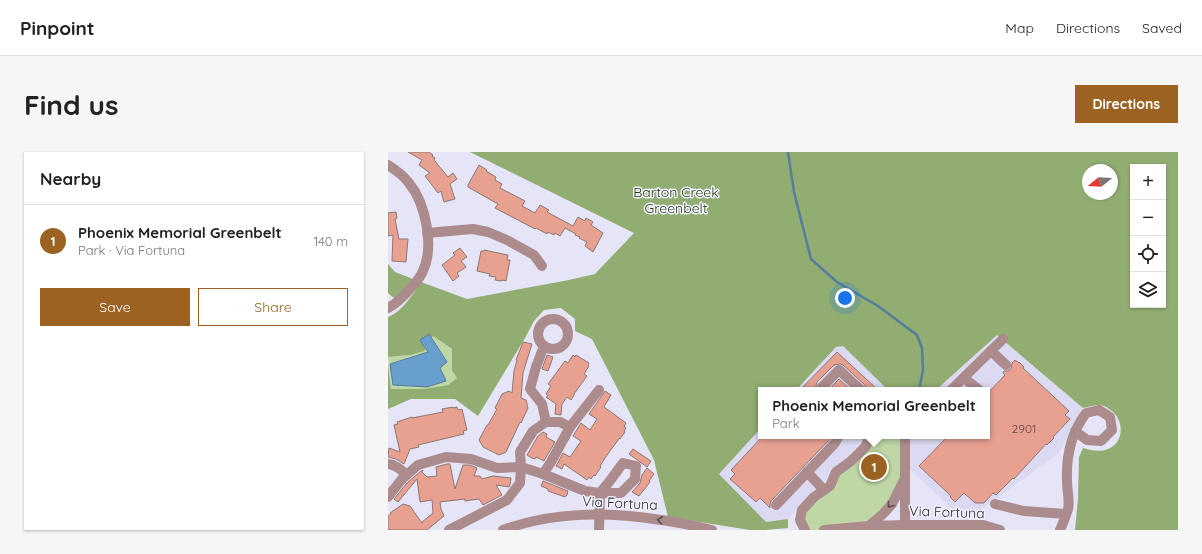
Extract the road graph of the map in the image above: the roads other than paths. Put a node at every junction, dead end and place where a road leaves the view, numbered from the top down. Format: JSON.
{"nodes":[{"id":1,"x":388,"y":165,"type":"edge"},
{"id":2,"x":427,"y":232,"type":"junction"},
{"id":3,"x":542,"y":266,"type":"dead end"},
{"id":4,"x":388,"y":308,"type":"edge"},
{"id":5,"x":1003,"y":339,"type":"dead end"},
{"id":6,"x":544,"y":346,"type":"dead end"},
{"id":7,"x":991,"y":351,"type":"junction"},
{"id":8,"x":1006,"y":365,"type":"dead end"},
{"id":9,"x":964,"y":378,"type":"junction"},
{"id":10,"x":822,"y":387,"type":"edge"},
{"id":11,"x":858,"y":387,"type":"edge"},
{"id":12,"x":954,"y":387,"type":"edge"},
{"id":13,"x":975,"y":387,"type":"edge"},
{"id":14,"x":599,"y":390,"type":"dead end"},
{"id":15,"x":546,"y":422,"type":"junction"},
{"id":16,"x":570,"y":427,"type":"junction"},
{"id":17,"x":1075,"y":431,"type":"dead end"},
{"id":18,"x":837,"y":439,"type":"edge"},
{"id":19,"x":868,"y":439,"type":"edge"},
{"id":20,"x":905,"y":439,"type":"edge"},
{"id":21,"x":388,"y":464,"type":"edge"},
{"id":22,"x":520,"y":467,"type":"junction"},
{"id":23,"x":807,"y":472,"type":"junction"},
{"id":24,"x":543,"y":474,"type":"junction"},
{"id":25,"x":406,"y":475,"type":"junction"},
{"id":26,"x":905,"y":478,"type":"junction"},
{"id":27,"x":824,"y":490,"type":"junction"},
{"id":28,"x":388,"y":497,"type":"edge"},
{"id":29,"x":995,"y":504,"type":"dead end"},
{"id":30,"x":776,"y":505,"type":"dead end"},
{"id":31,"x":600,"y":514,"type":"junction"},
{"id":32,"x":1066,"y":514,"type":"junction"},
{"id":33,"x":869,"y":526,"type":"junction"},
{"id":34,"x":905,"y":528,"type":"edge"},
{"id":35,"x":449,"y":530,"type":"edge"},
{"id":36,"x":503,"y":530,"type":"edge"},
{"id":37,"x":599,"y":530,"type":"edge"},
{"id":38,"x":711,"y":530,"type":"edge"},
{"id":39,"x":805,"y":530,"type":"edge"},
{"id":40,"x":824,"y":530,"type":"edge"},
{"id":41,"x":1000,"y":530,"type":"edge"},
{"id":42,"x":1060,"y":530,"type":"edge"}],
"edges":[{"from":1,"to":2,"type":"street"},
{"from":2,"to":3,"type":"street"},
{"from":2,"to":4,"type":"street"},
{"from":5,"to":7,"type":"street"},
{"from":6,"to":15,"type":"street"},
{"from":7,"to":8,"type":"street"},
{"from":7,"to":9,"type":"street"},
{"from":9,"to":12,"type":"street"},
{"from":9,"to":13,"type":"street"},
{"from":10,"to":11,"type":"street"},
{"from":14,"to":16,"type":"street"},
{"from":15,"to":16,"type":"street"},
{"from":15,"to":22,"type":"street"},
{"from":16,"to":24,"type":"street"},
{"from":17,"to":32,"type":"street"},
{"from":18,"to":23,"type":"street"},
{"from":19,"to":27,"type":"street"},
{"from":20,"to":26,"type":"street"},
{"from":21,"to":25,"type":"street"},
{"from":22,"to":24,"type":"street"},
{"from":22,"to":25,"type":"street"},
{"from":22,"to":35,"type":"street"},
{"from":23,"to":27,"type":"street"},
{"from":23,"to":30,"type":"street"},
{"from":24,"to":31,"type":"street"},
{"from":25,"to":28,"type":"street"},
{"from":26,"to":33,"type":"street","name":"Via Fortuna","one_way":true},
{"from":26,"to":34,"type":"street"},
{"from":27,"to":39,"type":"street"},
{"from":29,"to":32,"type":"street"},
{"from":31,"to":36,"type":"street","name":"Via Fortuna"},
{"from":31,"to":37,"type":"street"},
{"from":38,"to":31,"type":"street","name":"Via Fortuna","one_way":true},
{"from":32,"to":42,"type":"street"},
{"from":33,"to":34,"type":"street","name":"Via Fortuna"},
{"from":33,"to":40,"type":"street","name":"Via Fortuna"},
{"from":34,"to":41,"type":"street","name":"Via Fortuna"}]}
